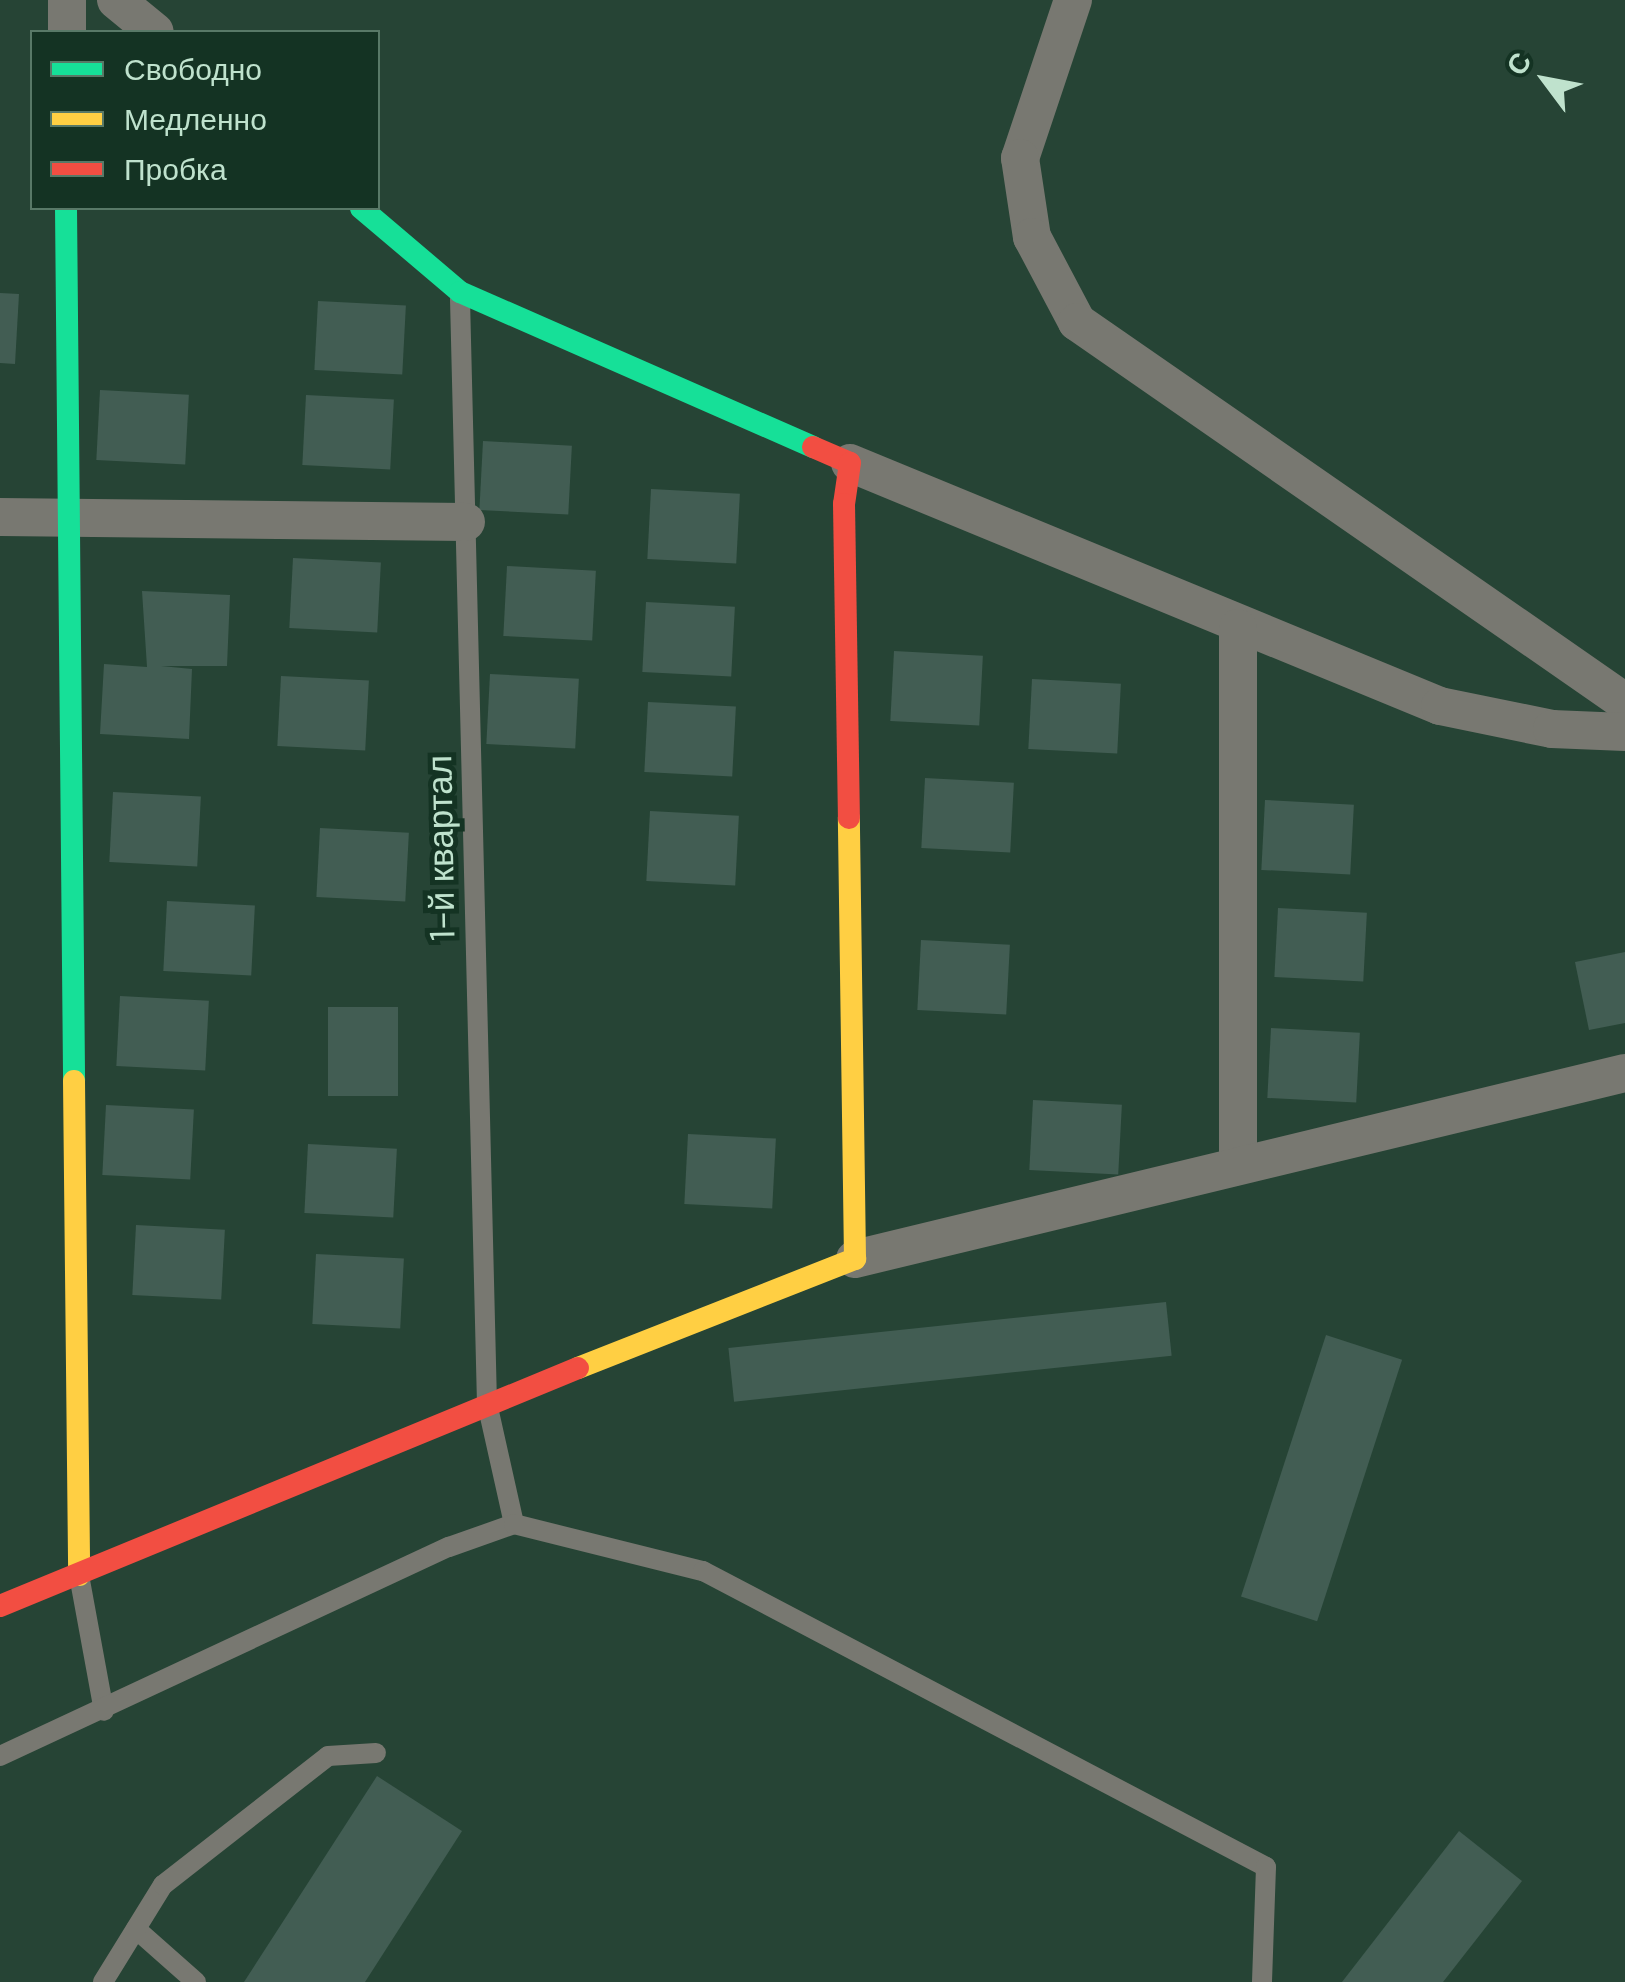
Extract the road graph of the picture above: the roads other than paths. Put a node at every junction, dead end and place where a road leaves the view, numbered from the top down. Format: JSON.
{"nodes":[{"id":1,"x":67,"y":0,"type":"edge"},
{"id":2,"x":116,"y":0,"type":"edge"},
{"id":3,"x":1072,"y":0,"type":"edge"},
{"id":4,"x":67,"y":30,"type":"edge"},
{"id":5,"x":152,"y":30,"type":"edge"},
{"id":6,"x":66,"y":210,"type":"edge"},
{"id":7,"x":363,"y":210,"type":"edge"},
{"id":8,"x":460,"y":292,"type":"junction"},
{"id":9,"x":850,"y":463,"type":"junction"},
{"id":10,"x":66,"y":516,"type":"junction"},
{"id":11,"x":0,"y":517,"type":"edge"},
{"id":12,"x":466,"y":522,"type":"junction"},
{"id":13,"x":1238,"y":628,"type":"junction"},
{"id":14,"x":1625,"y":702,"type":"edge"},
{"id":15,"x":1625,"y":732,"type":"edge"},
{"id":16,"x":1625,"y":1073,"type":"edge"},
{"id":17,"x":1238,"y":1165,"type":"junction"},
{"id":18,"x":856,"y":1259,"type":"junction"},
{"id":19,"x":486,"y":1402,"type":"junction"},
{"id":20,"x":514,"y":1524,"type":"junction"},
{"id":21,"x":78,"y":1575,"type":"junction"},
{"id":22,"x":0,"y":1606,"type":"edge"},
{"id":23,"x":104,"y":1711,"type":"junction"},
{"id":24,"x":376,"y":1753,"type":"dead end"},
{"id":25,"x":0,"y":1756,"type":"edge"},
{"id":26,"x":136,"y":1929,"type":"junction"},
{"id":27,"x":103,"y":1982,"type":"edge"},
{"id":28,"x":196,"y":1982,"type":"edge"},
{"id":29,"x":1262,"y":1982,"type":"edge"}],
"edges":[{"from":1,"to":4,"type":"street"},
{"from":2,"to":5,"type":"street"},
{"from":3,"to":14,"type":"street"},
{"from":6,"to":10,"type":"street"},
{"from":7,"to":8,"type":"street"},
{"from":8,"to":9,"type":"street"},
{"from":8,"to":12,"type":"lane","name":"1-й квартал"},
{"from":9,"to":13,"type":"street"},
{"from":9,"to":18,"type":"street"},
{"from":10,"to":11,"type":"street"},
{"from":10,"to":12,"type":"street"},
{"from":10,"to":21,"type":"street"},
{"from":12,"to":19,"type":"lane","name":"1-й квартал"},
{"from":13,"to":15,"type":"street"},
{"from":13,"to":17,"type":"street"},
{"from":16,"to":17,"type":"street"},
{"from":17,"to":18,"type":"street"},
{"from":18,"to":19,"type":"street"},
{"from":19,"to":20,"type":"lane","name":"1-й квартал"},
{"from":19,"to":21,"type":"street"},
{"from":20,"to":23,"type":"lane"},
{"from":20,"to":29,"type":"lane"},
{"from":21,"to":22,"type":"street"},
{"from":21,"to":23,"type":"lane"},
{"from":23,"to":25,"type":"lane"},
{"from":24,"to":26,"type":"lane"},
{"from":26,"to":27,"type":"lane"},
{"from":26,"to":28,"type":"lane"}]}
